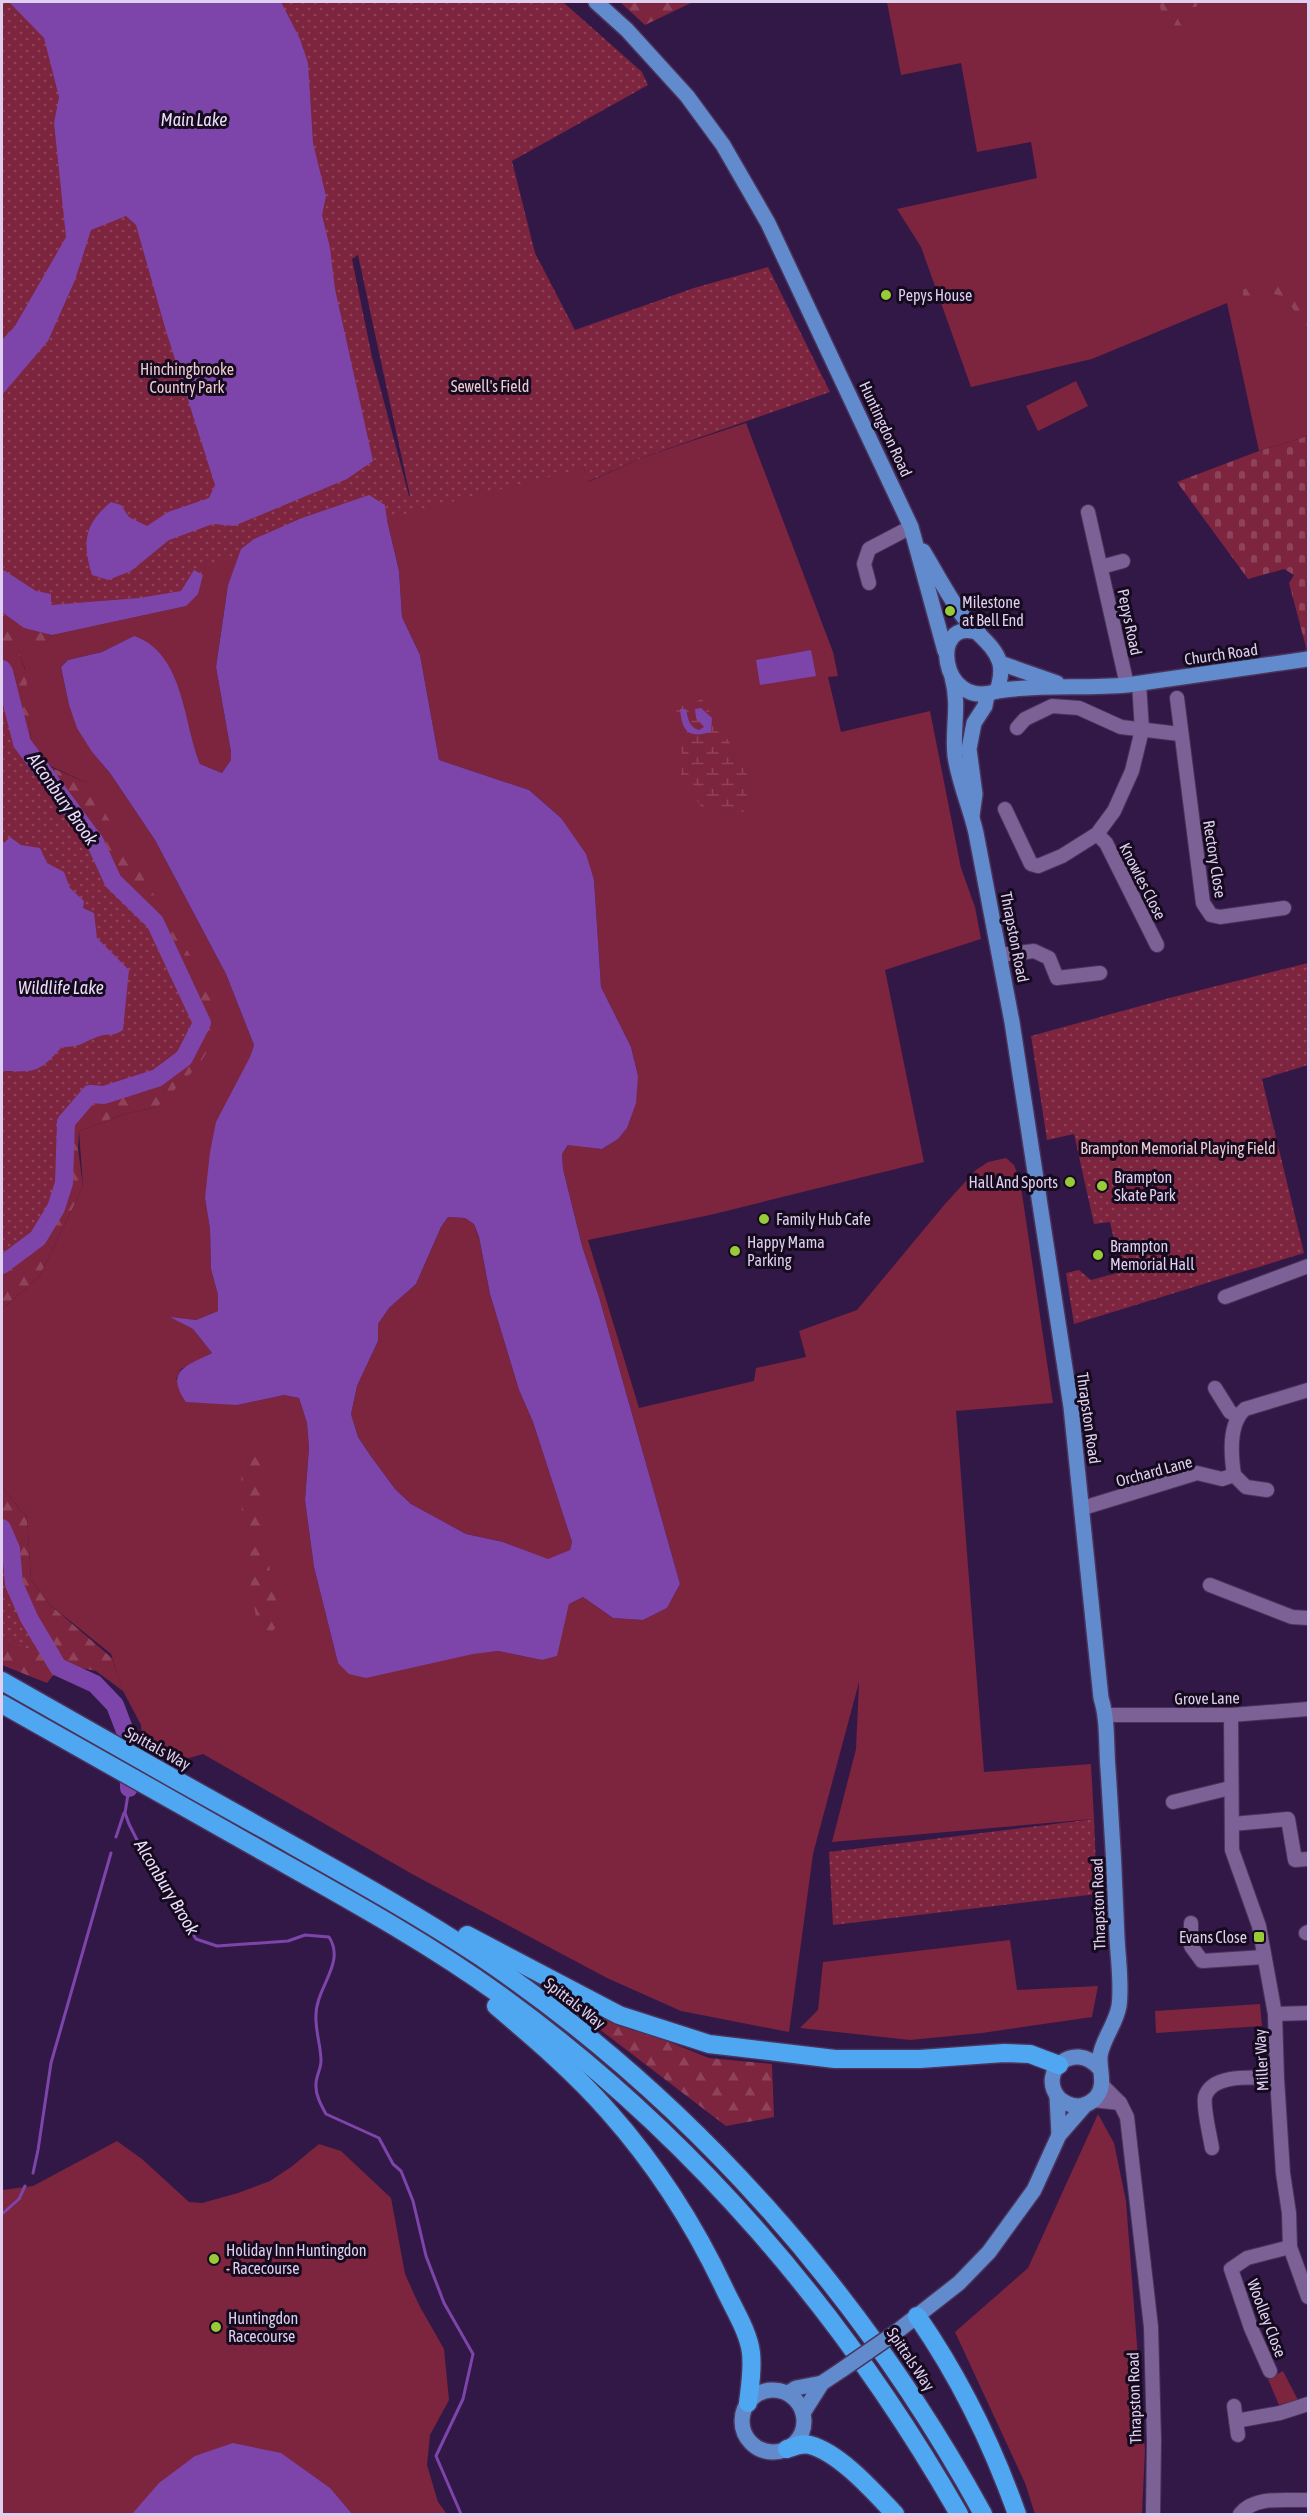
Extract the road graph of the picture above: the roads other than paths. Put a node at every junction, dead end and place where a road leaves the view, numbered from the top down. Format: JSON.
{"nodes":[{"id":1,"x":596,"y":2,"type":"edge"},
{"id":2,"x":1088,"y":512,"type":"dead end"},
{"id":3,"x":912,"y":530,"type":"junction"},
{"id":4,"x":1123,"y":561,"type":"dead end"},
{"id":5,"x":1101,"y":567,"type":"junction"},
{"id":6,"x":869,"y":583,"type":"dead end"},
{"id":7,"x":979,"y":633,"type":"junction"},
{"id":8,"x":945,"y":651,"type":"junction"},
{"id":9,"x":1308,"y":659,"type":"edge"},
{"id":10,"x":999,"y":663,"type":"junction"},
{"id":11,"x":952,"y":677,"type":"junction"},
{"id":12,"x":1133,"y":684,"type":"junction"},
{"id":13,"x":1071,"y":687,"type":"junction"},
{"id":14,"x":992,"y":693,"type":"junction"},
{"id":15,"x":1177,"y":698,"type":"dead end"},
{"id":16,"x":1017,"y":728,"type":"dead end"},
{"id":17,"x":1142,"y":730,"type":"junction"},
{"id":18,"x":1180,"y":734,"type":"junction"},
{"id":19,"x":1005,"y":809,"type":"dead end"},
{"id":20,"x":972,"y":816,"type":"junction"},
{"id":21,"x":1096,"y":834,"type":"junction"},
{"id":22,"x":1284,"y":908,"type":"dead end"},
{"id":23,"x":1157,"y":945,"type":"dead end"},
{"id":24,"x":1000,"y":955,"type":"junction"},
{"id":25,"x":1100,"y":973,"type":"dead end"},
{"id":26,"x":1308,"y":1266,"type":"edge"},
{"id":27,"x":1225,"y":1298,"type":"dead end"},
{"id":28,"x":1215,"y":1388,"type":"dead end"},
{"id":29,"x":1308,"y":1390,"type":"edge"},
{"id":30,"x":1237,"y":1416,"type":"junction"},
{"id":31,"x":1234,"y":1475,"type":"junction"},
{"id":32,"x":1268,"y":1490,"type":"dead end"},
{"id":33,"x":1083,"y":1508,"type":"junction"},
{"id":34,"x":1210,"y":1585,"type":"dead end"},
{"id":35,"x":1308,"y":1618,"type":"edge"},
{"id":36,"x":2,"y":1681,"type":"edge"},
{"id":37,"x":2,"y":1704,"type":"edge"},
{"id":38,"x":1308,"y":1709,"type":"edge"},
{"id":39,"x":1107,"y":1715,"type":"junction"},
{"id":40,"x":1231,"y":1715,"type":"junction"},
{"id":41,"x":1230,"y":1788,"type":"junction"},
{"id":42,"x":1173,"y":1802,"type":"dead end"},
{"id":43,"x":1232,"y":1824,"type":"junction"},
{"id":44,"x":1308,"y":1859,"type":"edge"},
{"id":45,"x":352,"y":1879,"type":"junction"},
{"id":46,"x":386,"y":1921,"type":"junction"},
{"id":47,"x":1191,"y":1923,"type":"dead end"},
{"id":48,"x":1264,"y":1957,"type":"junction"},
{"id":49,"x":1308,"y":2013,"type":"edge"},
{"id":50,"x":1275,"y":2014,"type":"junction"},
{"id":51,"x":1110,"y":2029,"type":"junction"},
{"id":52,"x":1067,"y":2060,"type":"junction"},
{"id":53,"x":1099,"y":2068,"type":"junction"},
{"id":54,"x":1277,"y":2078,"type":"junction"},
{"id":55,"x":1102,"y":2085,"type":"junction"},
{"id":56,"x":1058,"y":2096,"type":"junction"},
{"id":57,"x":1089,"y":2102,"type":"junction"},
{"id":58,"x":1120,"y":2103,"type":"junction"},
{"id":59,"x":1059,"y":2135,"type":"junction"},
{"id":60,"x":1212,"y":2148,"type":"dead end"},
{"id":61,"x":1290,"y":2247,"type":"junction"},
{"id":62,"x":1308,"y":2297,"type":"edge"},
{"id":63,"x":917,"y":2316,"type":"junction"},
{"id":64,"x":1270,"y":2371,"type":"dead end"},
{"id":65,"x":822,"y":2383,"type":"junction"},
{"id":66,"x":788,"y":2393,"type":"junction"},
{"id":67,"x":748,"y":2403,"type":"junction"},
{"id":68,"x":1308,"y":2404,"type":"edge"},
{"id":69,"x":1233,"y":2406,"type":"dead end"},
{"id":70,"x":803,"y":2413,"type":"junction"},
{"id":71,"x":787,"y":2449,"type":"junction"},
{"id":72,"x":1308,"y":2500,"type":"edge"},
{"id":73,"x":895,"y":2514,"type":"edge"},
{"id":74,"x":959,"y":2514,"type":"edge"},
{"id":75,"x":983,"y":2514,"type":"edge"},
{"id":76,"x":1017,"y":2514,"type":"edge"},
{"id":77,"x":1153,"y":2514,"type":"edge"},
{"id":78,"x":1240,"y":2514,"type":"edge"}],
"edges":[{"from":1,"to":3,"type":"main road","name":"Huntingdon Road"},
{"from":2,"to":5,"type":"street","name":"Pepys Road"},
{"from":3,"to":6,"type":"street"},
{"from":3,"to":7,"type":"main road"},
{"from":3,"to":8,"type":"main road","name":"Thrapston Road"},
{"from":4,"to":5,"type":"street"},
{"from":5,"to":12,"type":"street","name":"Pepys Road"},
{"from":7,"to":8,"type":"main road"},
{"from":7,"to":10,"type":"main road"},
{"from":8,"to":11,"type":"main road","name":"Thrapston Road"},
{"from":9,"to":12,"type":"main road","name":"Church Road"},
{"from":10,"to":13,"type":"main road"},
{"from":10,"to":14,"type":"main road","name":"Thrapston Road"},
{"from":11,"to":14,"type":"main road"},
{"from":11,"to":20,"type":"main road","name":"Thrapston Road"},
{"from":12,"to":13,"type":"main road"},
{"from":12,"to":17,"type":"street","name":"Pepys Road"},
{"from":13,"to":14,"type":"main road"},
{"from":14,"to":20,"type":"main road","name":"Thrapston Road"},
{"from":15,"to":18,"type":"street","name":"Rectory Close"},
{"from":16,"to":17,"type":"street"},
{"from":17,"to":18,"type":"street"},
{"from":17,"to":21,"type":"street","name":"Pepys Road"},
{"from":18,"to":22,"type":"street","name":"Rectory Close"},
{"from":19,"to":21,"type":"street","name":"Pepys Road"},
{"from":20,"to":24,"type":"main road","name":"Thrapston Road"},
{"from":21,"to":23,"type":"street","name":"Knowles Close"},
{"from":24,"to":25,"type":"street"},
{"from":24,"to":33,"type":"main road","name":"Thrapston Road"},
{"from":26,"to":27,"type":"street"},
{"from":28,"to":30,"type":"street"},
{"from":29,"to":30,"type":"street"},
{"from":30,"to":31,"type":"street"},
{"from":31,"to":32,"type":"street","name":"Orchard Lane"},
{"from":31,"to":33,"type":"street","name":"Orchard Lane"},
{"from":33,"to":39,"type":"main road","name":"Thrapston Road"},
{"from":34,"to":35,"type":"street"},
{"from":36,"to":45,"type":"highway","name":"Spittals Way"},
{"from":37,"to":46,"type":"highway"},
{"from":38,"to":40,"type":"street","name":"Grove Lane"},
{"from":39,"to":40,"type":"street","name":"Grove Lane"},
{"from":39,"to":51,"type":"main road","name":"Thrapston Road"},
{"from":40,"to":41,"type":"street","name":"Miller Way"},
{"from":41,"to":42,"type":"street"},
{"from":41,"to":43,"type":"street","name":"Miller Way"},
{"from":43,"to":44,"type":"street"},
{"from":43,"to":48,"type":"street","name":"Miller Way"},
{"from":45,"to":52,"type":"highway"},
{"from":45,"to":75,"type":"highway","name":"Spittals Way"},
{"from":46,"to":67,"type":"highway"},
{"from":46,"to":74,"type":"highway"},
{"from":47,"to":48,"type":"street"},
{"from":48,"to":50,"type":"street","name":"Miller Way"},
{"from":49,"to":50,"type":"street"},
{"from":50,"to":54,"type":"street","name":"Miller Way"},
{"from":51,"to":52,"type":"main road"},
{"from":51,"to":53,"type":"main road","name":"Thrapston Road"},
{"from":52,"to":53,"type":"main road"},
{"from":52,"to":56,"type":"main road"},
{"from":53,"to":55,"type":"main road","name":"Thrapston Road"},
{"from":54,"to":60,"type":"street"},
{"from":54,"to":61,"type":"street","name":"Miller Way"},
{"from":55,"to":57,"type":"main road"},
{"from":55,"to":58,"type":"street"},
{"from":56,"to":57,"type":"main road"},
{"from":56,"to":59,"type":"main road"},
{"from":57,"to":58,"type":"street"},
{"from":57,"to":59,"type":"main road"},
{"from":58,"to":77,"type":"street","name":"Thrapston Road"},
{"from":59,"to":63,"type":"main road"},
{"from":61,"to":62,"type":"street","name":"Miller Way"},
{"from":61,"to":64,"type":"street","name":"Woolley Close"},
{"from":63,"to":65,"type":"main road","bridge":true},
{"from":63,"to":76,"type":"highway"},
{"from":65,"to":66,"type":"main road"},
{"from":65,"to":70,"type":"main road"},
{"from":66,"to":67,"type":"main road"},
{"from":66,"to":70,"type":"main road"},
{"from":67,"to":71,"type":"main road"},
{"from":68,"to":69,"type":"street"},
{"from":70,"to":71,"type":"main road"},
{"from":71,"to":73,"type":"highway"},
{"from":72,"to":78,"type":"street"}]}
